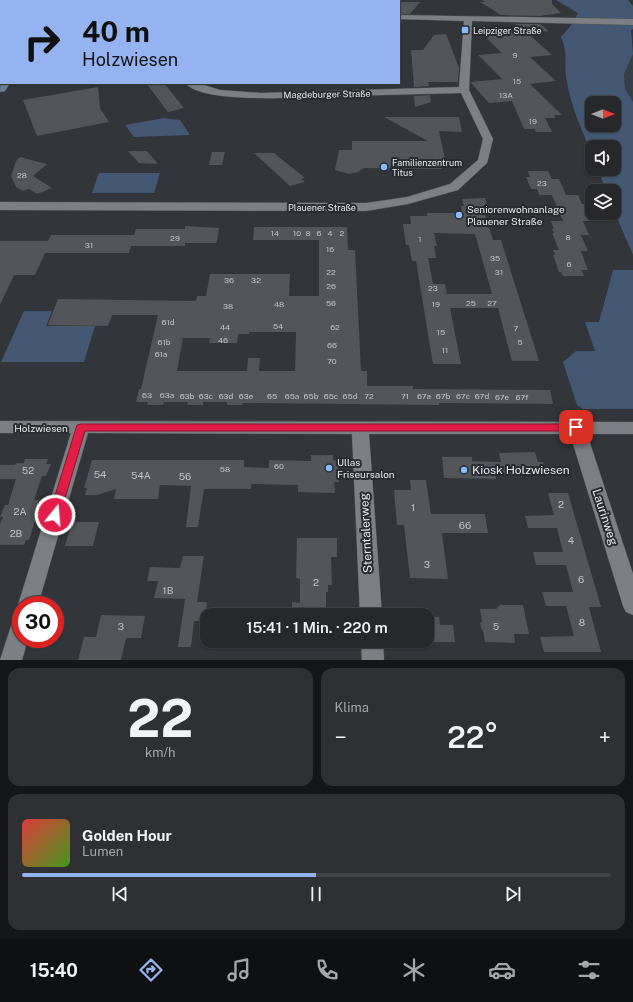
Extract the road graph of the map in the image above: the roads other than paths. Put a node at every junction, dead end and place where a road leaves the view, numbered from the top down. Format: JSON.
{"nodes":[{"id":1,"x":400,"y":17,"type":"edge"},
{"id":2,"x":468,"y":18,"type":"junction"},
{"id":3,"x":633,"y":22,"type":"edge"},
{"id":4,"x":192,"y":84,"type":"edge"},
{"id":5,"x":464,"y":90,"type":"junction"},
{"id":6,"x":0,"y":206,"type":"edge"},
{"id":7,"x":0,"y":427,"type":"edge"},
{"id":8,"x":576,"y":427,"type":"junction"},
{"id":9,"x":81,"y":428,"type":"junction"},
{"id":10,"x":360,"y":428,"type":"junction"},
{"id":11,"x":633,"y":428,"type":"edge"},
{"id":12,"x":31,"y":596,"type":"edge"},
{"id":13,"x":633,"y":606,"type":"edge"},
{"id":14,"x":371,"y":608,"type":"edge"},
{"id":15,"x":15,"y":648,"type":"edge"},
{"id":16,"x":372,"y":648,"type":"edge"},
{"id":17,"x":11,"y":660,"type":"edge"},
{"id":18,"x":373,"y":660,"type":"edge"}],
"edges":[{"from":1,"to":2,"type":"street"},
{"from":2,"to":3,"type":"street"},
{"from":2,"to":5,"type":"street","name":"Plauener Straße"},
{"from":4,"to":5,"type":"street","name":"Magdeburger Straße"},
{"from":5,"to":6,"type":"street","name":"Plauener Straße"},
{"from":7,"to":9,"type":"street","name":"Holzwiesen"},
{"from":8,"to":10,"type":"street","name":"Holzwiesen"},
{"from":8,"to":11,"type":"street","name":"Holzwiesen"},
{"from":8,"to":13,"type":"street","name":"Laurinweg"},
{"from":9,"to":10,"type":"street","name":"Holzwiesen"},
{"from":9,"to":12,"type":"street"},
{"from":10,"to":14,"type":"street","name":"Sterntalerweg"},
{"from":15,"to":17,"type":"street"},
{"from":16,"to":18,"type":"street"}]}
